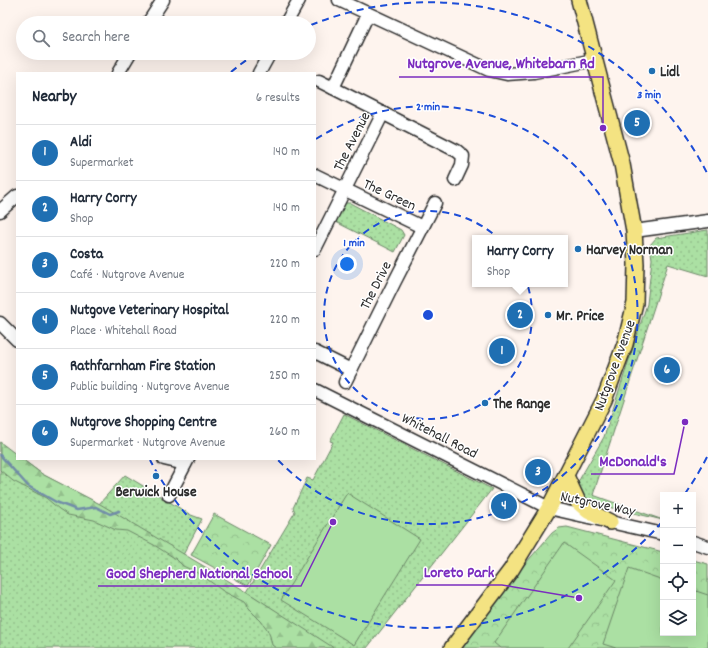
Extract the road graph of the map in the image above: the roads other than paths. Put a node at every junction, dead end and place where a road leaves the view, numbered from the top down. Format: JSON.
{"nodes":[{"id":1,"x":163,"y":0,"type":"edge"},
{"id":2,"x":299,"y":0,"type":"edge"},
{"id":3,"x":339,"y":0,"type":"edge"},
{"id":4,"x":579,"y":0,"type":"edge"},
{"id":5,"x":368,"y":14,"type":"junction"},
{"id":6,"x":153,"y":16,"type":"edge"},
{"id":7,"x":290,"y":16,"type":"edge"},
{"id":8,"x":126,"y":60,"type":"edge"},
{"id":9,"x":266,"y":60,"type":"edge"},
{"id":10,"x":594,"y":60,"type":"junction"},
{"id":11,"x":119,"y":72,"type":"edge"},
{"id":12,"x":260,"y":72,"type":"edge"},
{"id":13,"x":319,"y":81,"type":"dead end"},
{"id":14,"x":333,"y":88,"type":"junction"},
{"id":15,"x":383,"y":113,"type":"junction"},
{"id":16,"x":316,"y":176,"type":"edge"},
{"id":17,"x":455,"y":180,"type":"dead end"},
{"id":18,"x":344,"y":190,"type":"junction"},
{"id":19,"x":16,"y":197,"type":"edge"},
{"id":20,"x":435,"y":203,"type":"dead end"},
{"id":21,"x":0,"y":211,"type":"edge"},
{"id":22,"x":708,"y":221,"type":"edge"},
{"id":23,"x":422,"y":227,"type":"junction"},
{"id":24,"x":634,"y":231,"type":"junction"},
{"id":25,"x":316,"y":247,"type":"edge"},
{"id":26,"x":0,"y":323,"type":"edge"},
{"id":27,"x":16,"y":339,"type":"edge"},
{"id":28,"x":316,"y":352,"type":"edge"},
{"id":29,"x":351,"y":370,"type":"junction"},
{"id":30,"x":345,"y":382,"type":"dead end"},
{"id":31,"x":316,"y":391,"type":"edge"},
{"id":32,"x":175,"y":460,"type":"edge"},
{"id":33,"x":186,"y":461,"type":"edge"},
{"id":34,"x":566,"y":476,"type":"junction"},
{"id":35,"x":169,"y":495,"type":"dead end"},
{"id":36,"x":550,"y":508,"type":"junction"},
{"id":37,"x":610,"y":522,"type":"junction"},
{"id":38,"x":660,"y":533,"type":"edge"},
{"id":39,"x":696,"y":543,"type":"edge"},
{"id":40,"x":708,"y":547,"type":"edge"},
{"id":41,"x":452,"y":648,"type":"edge"}],
"edges":[{"from":1,"to":6,"type":"street"},
{"from":2,"to":7,"type":"street"},
{"from":3,"to":5,"type":"street"},
{"from":4,"to":10,"type":"main road","name":"Nutgrove Avenue"},
{"from":5,"to":10,"type":"street"},
{"from":5,"to":14,"type":"street"},
{"from":8,"to":11,"type":"street"},
{"from":9,"to":12,"type":"street"},
{"from":10,"to":24,"type":"main road","name":"Nutgrove Avenue"},
{"from":13,"to":14,"type":"street"},
{"from":14,"to":15,"type":"street"},
{"from":15,"to":17,"type":"street"},
{"from":15,"to":18,"type":"street","name":"The Avenue"},
{"from":16,"to":18,"type":"street","name":"The Green"},
{"from":18,"to":23,"type":"street","name":"The Green"},
{"from":18,"to":25,"type":"street","name":"The Avenue"},
{"from":19,"to":21,"type":"street"},
{"from":20,"to":23,"type":"street","name":"The Drive"},
{"from":22,"to":24,"type":"street"},
{"from":23,"to":29,"type":"street","name":"The Drive"},
{"from":24,"to":34,"type":"main road","name":"Nutgrove Avenue"},
{"from":26,"to":27,"type":"street"},
{"from":28,"to":29,"type":"street"},
{"from":29,"to":30,"type":"street","name":"The Drive"},
{"from":31,"to":36,"type":"street","name":"Whitehall Road"},
{"from":32,"to":33,"type":"street"},
{"from":33,"to":35,"type":"street"},
{"from":34,"to":36,"type":"main road","name":"Nutgrove Avenue"},
{"from":34,"to":37,"type":"main road"},
{"from":36,"to":37,"type":"street","name":"Nutgrove Way"},
{"from":36,"to":41,"type":"main road","name":"Nutgrove Avenue"},
{"from":37,"to":38,"type":"street","name":"Nutgrove Way"},
{"from":39,"to":40,"type":"street"}]}
